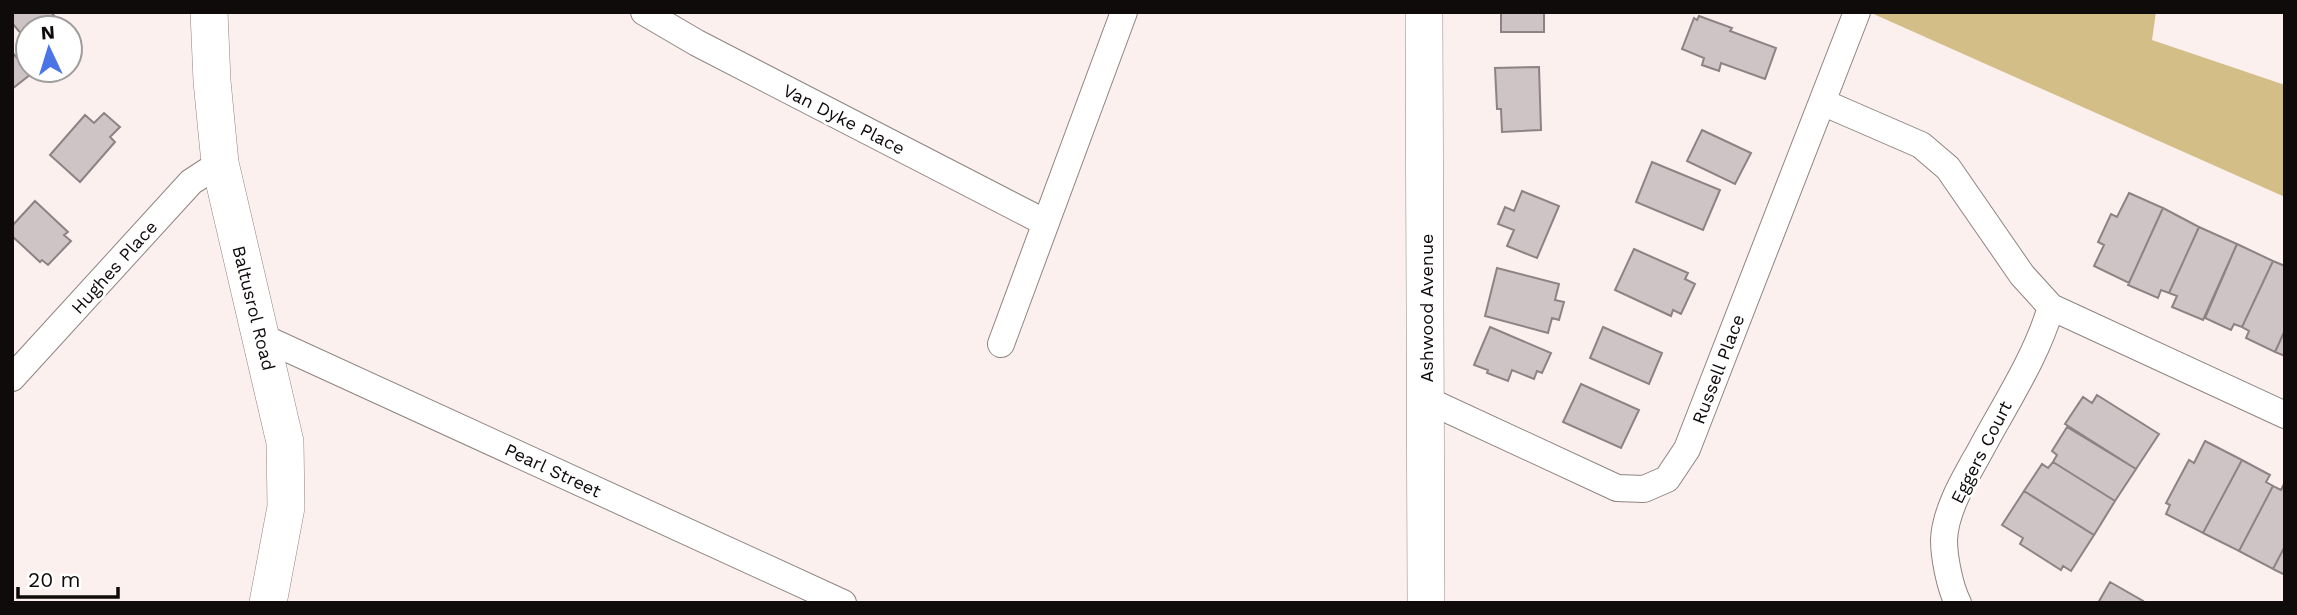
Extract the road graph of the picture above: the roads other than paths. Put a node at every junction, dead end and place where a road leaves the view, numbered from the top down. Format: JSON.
{"nodes":[{"id":1,"x":209,"y":12,"type":"edge"},
{"id":2,"x":644,"y":12,"type":"edge"},
{"id":3,"x":1124,"y":12,"type":"edge"},
{"id":4,"x":1857,"y":12,"type":"edge"},
{"id":5,"x":1422,"y":13,"type":"edge"},
{"id":6,"x":1822,"y":102,"type":"junction"},
{"id":7,"x":220,"y":163,"type":"junction"},
{"id":8,"x":1046,"y":223,"type":"junction"},
{"id":9,"x":2051,"y":307,"type":"junction"},
{"id":10,"x":262,"y":337,"type":"junction"},
{"id":11,"x":1001,"y":344,"type":"dead end"},
{"id":12,"x":12,"y":378,"type":"edge"},
{"id":13,"x":1427,"y":400,"type":"junction"},
{"id":14,"x":2285,"y":415,"type":"edge"},
{"id":15,"x":268,"y":603,"type":"edge"},
{"id":16,"x":843,"y":603,"type":"edge"},
{"id":17,"x":1426,"y":603,"type":"edge"},
{"id":18,"x":1958,"y":603,"type":"edge"}],
"edges":[{"from":1,"to":7,"type":"main road","name":"Baltusrol Road"},
{"from":2,"to":8,"type":"street","name":"Van Dyke Place"},
{"from":3,"to":8,"type":"street"},
{"from":4,"to":6,"type":"street","name":"Russell Place"},
{"from":5,"to":13,"type":"main road","name":"Ashwood Avenue"},
{"from":6,"to":9,"type":"street"},
{"from":6,"to":13,"type":"street","name":"Russell Place"},
{"from":7,"to":10,"type":"main road","name":"Baltusrol Road"},
{"from":7,"to":12,"type":"street","name":"Hughes Place"},
{"from":8,"to":11,"type":"street"},
{"from":9,"to":14,"type":"street"},
{"from":9,"to":18,"type":"street","name":"Eggers Court"},
{"from":10,"to":15,"type":"main road","name":"Baltusrol Road"},
{"from":10,"to":16,"type":"street","name":"Pearl Street"},
{"from":13,"to":17,"type":"main road","name":"Ashwood Avenue"}]}
